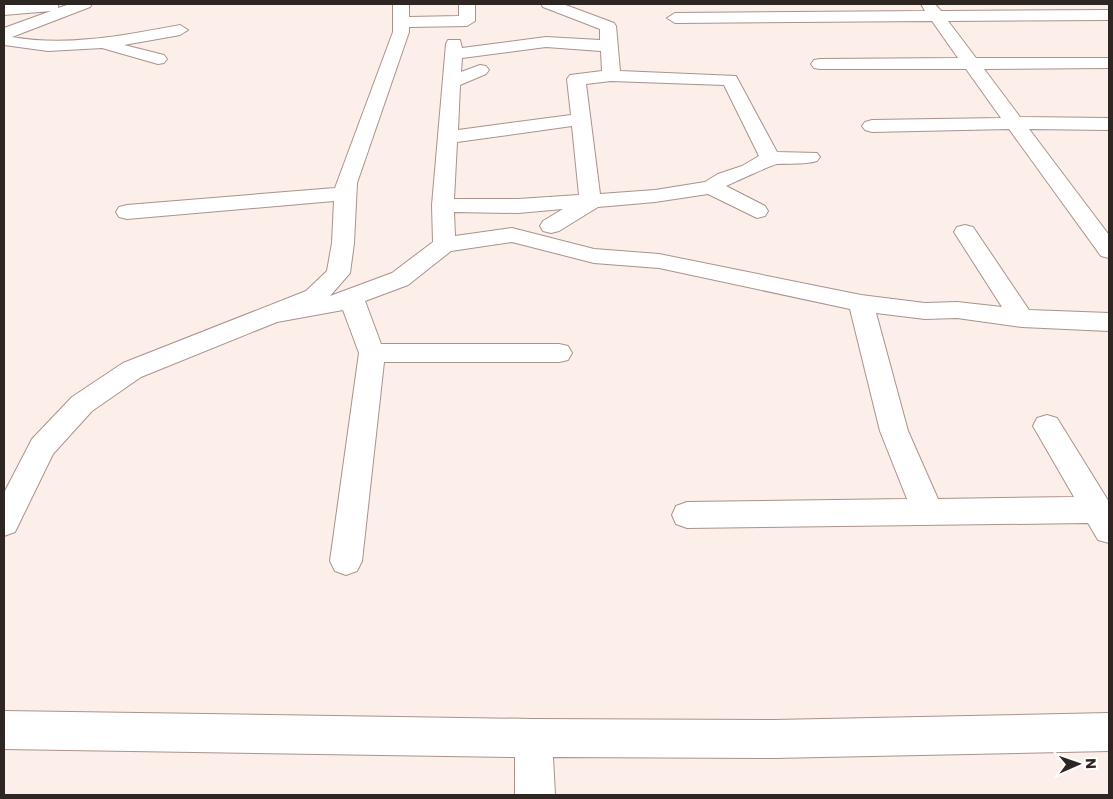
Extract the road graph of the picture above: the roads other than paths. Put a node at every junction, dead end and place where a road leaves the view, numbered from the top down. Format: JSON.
{"nodes":[{"id":1,"x":467,"y":4,"type":"edge"},
{"id":2,"x":549,"y":4,"type":"edge"},
{"id":3,"x":4,"y":10,"type":"edge"},
{"id":4,"x":931,"y":10,"type":"edge"},
{"id":5,"x":401,"y":13,"type":"edge"},
{"id":6,"x":1109,"y":14,"type":"edge"},
{"id":7,"x":791,"y":17,"type":"edge"},
{"id":8,"x":675,"y":18,"type":"dead end"},
{"id":9,"x":180,"y":30,"type":"dead end"},
{"id":10,"x":6,"y":33,"type":"edge"},
{"id":11,"x":100,"y":44,"type":"junction"},
{"id":12,"x":609,"y":46,"type":"junction"},
{"id":13,"x":158,"y":58,"type":"dead end"},
{"id":14,"x":1109,"y":63,"type":"edge"},
{"id":15,"x":820,"y":64,"type":"dead end"},
{"id":16,"x":971,"y":64,"type":"junction"},
{"id":17,"x":480,"y":70,"type":"dead end"},
{"id":18,"x":611,"y":76,"type":"junction"},
{"id":19,"x":452,"y":82,"type":"junction"},
{"id":20,"x":580,"y":119,"type":"junction"},
{"id":21,"x":1015,"y":123,"type":"junction"},
{"id":22,"x":1109,"y":124,"type":"edge"},
{"id":23,"x":872,"y":126,"type":"dead end"},
{"id":24,"x":448,"y":137,"type":"junction"},
{"id":25,"x":770,"y":158,"type":"junction"},
{"id":26,"x":810,"y":158,"type":"dead end"},
{"id":27,"x":711,"y":187,"type":"junction"},
{"id":28,"x":345,"y":194,"type":"junction"},
{"id":29,"x":590,"y":202,"type":"junction"},
{"id":30,"x":549,"y":204,"type":"junction"},
{"id":31,"x":443,"y":205,"type":"junction"},
{"id":32,"x":757,"y":211,"type":"dead end"},
{"id":33,"x":127,"y":212,"type":"dead end"},
{"id":34,"x":965,"y":232,"type":"dead end"},
{"id":35,"x":552,"y":236,"type":"junction"},
{"id":36,"x":444,"y":245,"type":"junction"},
{"id":37,"x":1109,"y":251,"type":"edge"},
{"id":38,"x":351,"y":297,"type":"junction"},
{"id":39,"x":861,"y":303,"type":"junction"},
{"id":40,"x":272,"y":314,"type":"junction"},
{"id":41,"x":1022,"y":318,"type":"junction"},
{"id":42,"x":1109,"y":322,"type":"edge"},
{"id":43,"x":372,"y":353,"type":"junction"},
{"id":44,"x":559,"y":353,"type":"dead end"},
{"id":45,"x":1047,"y":426,"type":"dead end"},
{"id":46,"x":928,"y":512,"type":"junction"},
{"id":47,"x":687,"y":515,"type":"dead end"},
{"id":48,"x":1104,"y":520,"type":"edge"},
{"id":49,"x":4,"y":523,"type":"edge"},
{"id":50,"x":346,"y":561,"type":"dead end"},
{"id":51,"x":4,"y":730,"type":"edge"},
{"id":52,"x":1109,"y":732,"type":"edge"},
{"id":53,"x":533,"y":738,"type":"junction"},
{"id":54,"x":536,"y":795,"type":"edge"}],
"edges":[{"from":1,"to":5,"type":"street"},
{"from":2,"to":12,"type":"street"},
{"from":3,"to":10,"type":"street"},
{"from":4,"to":6,"type":"street"},
{"from":4,"to":7,"type":"street"},
{"from":4,"to":16,"type":"street"},
{"from":5,"to":28,"type":"street"},
{"from":7,"to":8,"type":"street"},
{"from":9,"to":11,"type":"street"},
{"from":10,"to":11,"type":"street"},
{"from":11,"to":13,"type":"street"},
{"from":12,"to":18,"type":"street"},
{"from":12,"to":19,"type":"street"},
{"from":14,"to":16,"type":"street"},
{"from":15,"to":16,"type":"street"},
{"from":16,"to":21,"type":"street"},
{"from":17,"to":19,"type":"street"},
{"from":18,"to":20,"type":"street"},
{"from":18,"to":25,"type":"street"},
{"from":19,"to":24,"type":"street"},
{"from":20,"to":24,"type":"street"},
{"from":20,"to":29,"type":"street"},
{"from":21,"to":22,"type":"street"},
{"from":21,"to":23,"type":"street"},
{"from":21,"to":37,"type":"street"},
{"from":24,"to":31,"type":"street"},
{"from":25,"to":26,"type":"street"},
{"from":25,"to":27,"type":"street"},
{"from":27,"to":29,"type":"street"},
{"from":27,"to":32,"type":"street"},
{"from":28,"to":33,"type":"street"},
{"from":28,"to":40,"type":"street"},
{"from":29,"to":30,"type":"street"},
{"from":29,"to":35,"type":"street"},
{"from":30,"to":31,"type":"street"},
{"from":30,"to":35,"type":"street"},
{"from":31,"to":36,"type":"street"},
{"from":34,"to":41,"type":"street"},
{"from":35,"to":36,"type":"street"},
{"from":35,"to":39,"type":"street"},
{"from":36,"to":38,"type":"street"},
{"from":38,"to":40,"type":"street"},
{"from":38,"to":43,"type":"street"},
{"from":39,"to":41,"type":"street"},
{"from":39,"to":46,"type":"street"},
{"from":40,"to":49,"type":"street"},
{"from":41,"to":42,"type":"street"},
{"from":43,"to":44,"type":"street"},
{"from":43,"to":50,"type":"street"},
{"from":45,"to":48,"type":"street"},
{"from":46,"to":47,"type":"street"},
{"from":46,"to":48,"type":"street"},
{"from":51,"to":53,"type":"street"},
{"from":52,"to":53,"type":"street"},
{"from":53,"to":54,"type":"street"}]}
